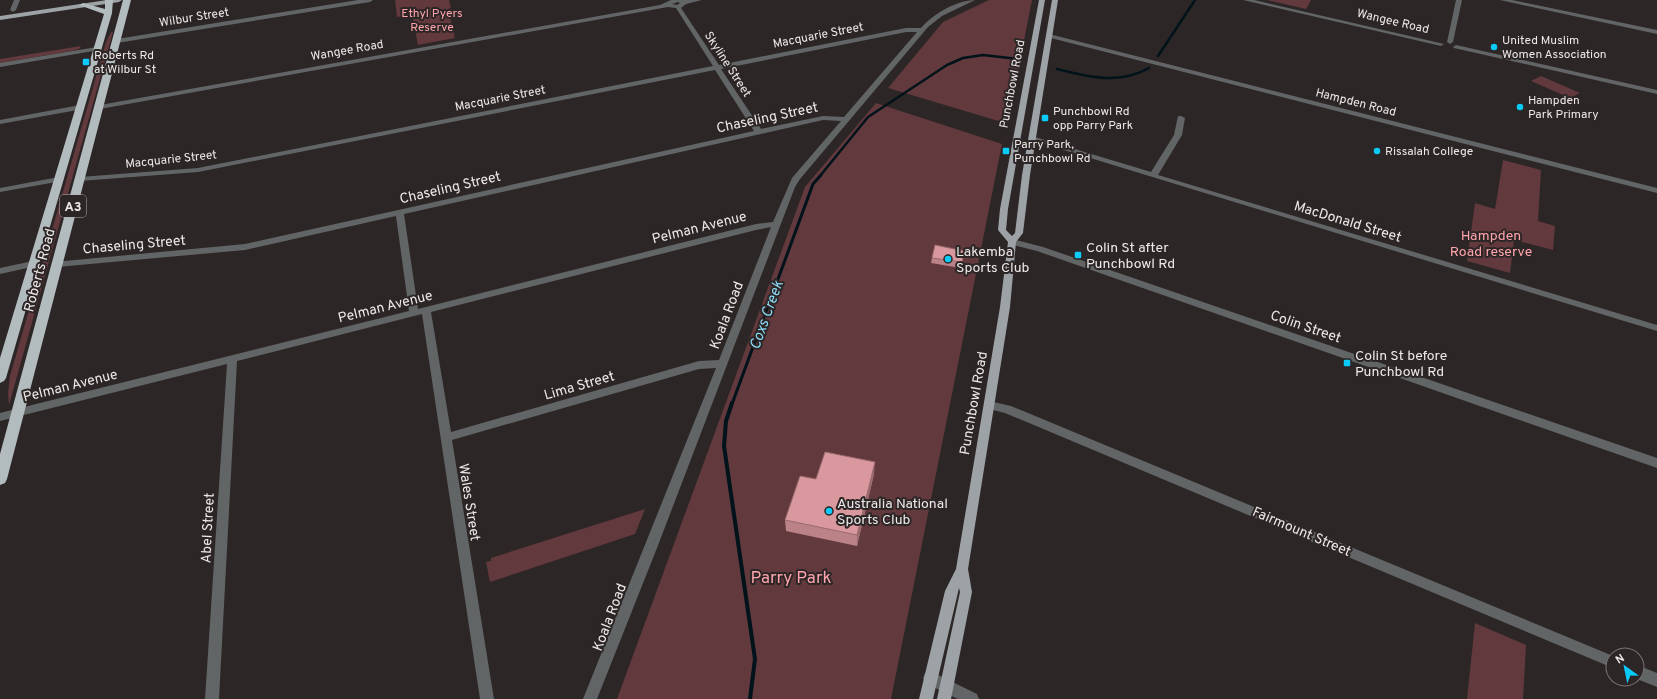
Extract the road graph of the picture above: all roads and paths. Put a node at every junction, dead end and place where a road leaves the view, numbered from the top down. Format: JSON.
{"nodes":[{"id":1,"x":17,"y":0,"type":"edge"},
{"id":2,"x":119,"y":0,"type":"edge"},
{"id":3,"x":127,"y":0,"type":"edge"},
{"id":4,"x":370,"y":0,"type":"edge"},
{"id":5,"x":699,"y":0,"type":"edge"},
{"id":6,"x":972,"y":0,"type":"edge"},
{"id":7,"x":1042,"y":0,"type":"edge"},
{"id":8,"x":1055,"y":0,"type":"edge"},
{"id":9,"x":1246,"y":0,"type":"edge"},
{"id":10,"x":1459,"y":0,"type":"edge"},
{"id":11,"x":1503,"y":0,"type":"edge"},
{"id":12,"x":109,"y":1,"type":"edge"},
{"id":13,"x":672,"y":2,"type":"edge"},
{"id":14,"x":81,"y":3,"type":"edge"},
{"id":15,"x":681,"y":5,"type":"junction"},
{"id":16,"x":13,"y":10,"type":"junction"},
{"id":17,"x":0,"y":12,"type":"edge"},
{"id":18,"x":108,"y":13,"type":"junction"},
{"id":19,"x":0,"y":18,"type":"edge"},
{"id":20,"x":923,"y":30,"type":"junction"},
{"id":21,"x":1657,"y":32,"type":"edge"},
{"id":22,"x":1049,"y":36,"type":"junction"},
{"id":23,"x":117,"y":41,"type":"junction"},
{"id":24,"x":1450,"y":42,"type":"junction"},
{"id":25,"x":1441,"y":44,"type":"junction"},
{"id":26,"x":1456,"y":47,"type":"junction"},
{"id":27,"x":97,"y":49,"type":"junction"},
{"id":28,"x":0,"y":65,"type":"edge"},
{"id":29,"x":717,"y":67,"type":"junction"},
{"id":30,"x":1657,"y":92,"type":"edge"},
{"id":31,"x":100,"y":107,"type":"junction"},
{"id":32,"x":80,"y":108,"type":"junction"},
{"id":33,"x":1181,"y":118,"type":"dead end"},
{"id":34,"x":847,"y":119,"type":"junction"},
{"id":35,"x":0,"y":122,"type":"edge"},
{"id":36,"x":759,"y":132,"type":"junction"},
{"id":37,"x":1032,"y":139,"type":"junction"},
{"id":38,"x":1154,"y":175,"type":"junction"},
{"id":39,"x":59,"y":179,"type":"junction"},
{"id":40,"x":80,"y":179,"type":"junction"},
{"id":41,"x":0,"y":190,"type":"edge"},
{"id":42,"x":1657,"y":191,"type":"edge"},
{"id":43,"x":400,"y":213,"type":"junction"},
{"id":44,"x":776,"y":224,"type":"junction"},
{"id":45,"x":1012,"y":242,"type":"junction"},
{"id":46,"x":33,"y":264,"type":"junction"},
{"id":47,"x":57,"y":264,"type":"junction"},
{"id":48,"x":0,"y":271,"type":"edge"},
{"id":49,"x":420,"y":311,"type":"junction"},
{"id":50,"x":1657,"y":328,"type":"edge"},
{"id":51,"x":232,"y":359,"type":"junction"},
{"id":52,"x":722,"y":364,"type":"junction"},
{"id":53,"x":0,"y":378,"type":"edge"},
{"id":54,"x":989,"y":405,"type":"junction"},
{"id":55,"x":18,"y":412,"type":"junction"},
{"id":56,"x":0,"y":417,"type":"edge"},
{"id":57,"x":445,"y":438,"type":"junction"},
{"id":58,"x":1657,"y":463,"type":"edge"},
{"id":59,"x":0,"y":479,"type":"edge"},
{"id":60,"x":962,"y":569,"type":"junction"},
{"id":61,"x":1605,"y":659,"type":"edge"},
{"id":62,"x":1645,"y":675,"type":"edge"},
{"id":63,"x":930,"y":678,"type":"junction"},
{"id":64,"x":1657,"y":680,"type":"edge"},
{"id":65,"x":945,"y":692,"type":"edge"},
{"id":66,"x":212,"y":699,"type":"edge"},
{"id":67,"x":487,"y":699,"type":"edge"},
{"id":68,"x":590,"y":699,"type":"edge"},
{"id":69,"x":926,"y":699,"type":"edge"},
{"id":70,"x":972,"y":699,"type":"edge"}],
"edges":[{"from":1,"to":16,"type":"street"},
{"from":2,"to":12,"type":"main road"},
{"from":3,"to":23,"type":"highway","name":"Roberts Road","number":"A3"},
{"from":4,"to":23,"type":"street","name":"Wilbur Street"},
{"from":5,"to":15,"type":"street"},
{"from":6,"to":20,"type":"street","name":"Koala Road"},
{"from":7,"to":45,"type":"main road","name":"Punchbowl Road"},
{"from":8,"to":22,"type":"main road","name":"Punchbowl Road"},
{"from":9,"to":25,"type":"street","name":"Wangee Road"},
{"from":10,"to":24,"type":"street"},
{"from":11,"to":21,"type":"street"},
{"from":12,"to":14,"type":"main road"},
{"from":12,"to":18,"type":"highway","name":"Roberts Road","number":"A3"},
{"from":13,"to":15,"type":"street"},
{"from":13,"to":31,"type":"street","name":"Wangee Road"},
{"from":14,"to":16,"type":"main road"},
{"from":14,"to":18,"type":"highway"},
{"from":14,"to":19,"type":"main road"},
{"from":15,"to":29,"type":"street","name":"Skyline Street"},
{"from":16,"to":17,"type":"main road"},
{"from":18,"to":27,"type":"highway","name":"Roberts Road","number":"A3"},
{"from":20,"to":29,"type":"street","name":"Macquarie Street"},
{"from":20,"to":34,"type":"street","name":"Koala Road"},
{"from":22,"to":37,"type":"main road","name":"Punchbowl Road"},
{"from":22,"to":42,"type":"street","name":"Hampden Road"},
{"from":23,"to":31,"type":"highway","name":"Roberts Road","number":"A3"},
{"from":24,"to":25,"type":"street"},
{"from":24,"to":26,"type":"street"},
{"from":25,"to":26,"type":"street","name":"Wangee Road"},
{"from":26,"to":30,"type":"street"},
{"from":27,"to":28,"type":"street"},
{"from":27,"to":32,"type":"highway","name":"Roberts Road","number":"A3"},
{"from":29,"to":36,"type":"street","name":"Skyline Street"},
{"from":29,"to":40,"type":"street","name":"Macquarie Street"},
{"from":31,"to":40,"type":"highway","name":"Roberts Road","number":"A3"},
{"from":32,"to":35,"type":"street"},
{"from":32,"to":39,"type":"highway","name":"Roberts Road","number":"A3"},
{"from":33,"to":38,"type":"street"},
{"from":34,"to":36,"type":"street","name":"Chaseling Street"},
{"from":34,"to":44,"type":"street","name":"Koala Road"},
{"from":36,"to":43,"type":"street","name":"Chaseling Street"},
{"from":37,"to":38,"type":"street","name":"MacDonald Street"},
{"from":37,"to":45,"type":"main road","name":"Punchbowl Road"},
{"from":38,"to":50,"type":"street","name":"MacDonald Street"},
{"from":39,"to":41,"type":"street"},
{"from":39,"to":46,"type":"highway","name":"Roberts Road","number":"A3"},
{"from":40,"to":47,"type":"highway","name":"Roberts Road","number":"A3"},
{"from":43,"to":47,"type":"street","name":"Chaseling Street"},
{"from":43,"to":49,"type":"street","name":"Wales Street"},
{"from":44,"to":49,"type":"street","name":"Pelman Avenue"},
{"from":44,"to":52,"type":"street","name":"Koala Road"},
{"from":45,"to":54,"type":"main road","name":"Punchbowl Road"},
{"from":45,"to":58,"type":"street","name":"Colin Street"},
{"from":46,"to":48,"type":"street"},
{"from":46,"to":53,"type":"highway","name":"Roberts Road","number":"A3"},
{"from":47,"to":55,"type":"highway","name":"Roberts Road","number":"A3"},
{"from":49,"to":51,"type":"street","name":"Pelman Avenue"},
{"from":49,"to":57,"type":"street","name":"Wales Street"},
{"from":51,"to":55,"type":"street","name":"Pelman Avenue"},
{"from":51,"to":66,"type":"street","name":"Abel Street"},
{"from":52,"to":57,"type":"street","name":"Lima Street"},
{"from":52,"to":68,"type":"street","name":"Koala Road"},
{"from":54,"to":60,"type":"main road","name":"Punchbowl Road"},
{"from":54,"to":61,"type":"street","name":"Fairmount Street"},
{"from":55,"to":56,"type":"street","name":"Pelman Avenue"},
{"from":55,"to":59,"type":"highway","name":"Roberts Road","number":"A3"},
{"from":57,"to":67,"type":"street","name":"Wales Street"},
{"from":60,"to":63,"type":"main road","name":"Punchbowl Road"},
{"from":60,"to":65,"type":"main road","name":"Punchbowl Road"},
{"from":62,"to":64,"type":"street"},
{"from":63,"to":65,"type":"street"},
{"from":63,"to":69,"type":"main road","name":"Punchbowl Road"},
{"from":65,"to":70,"type":"street"}]}
